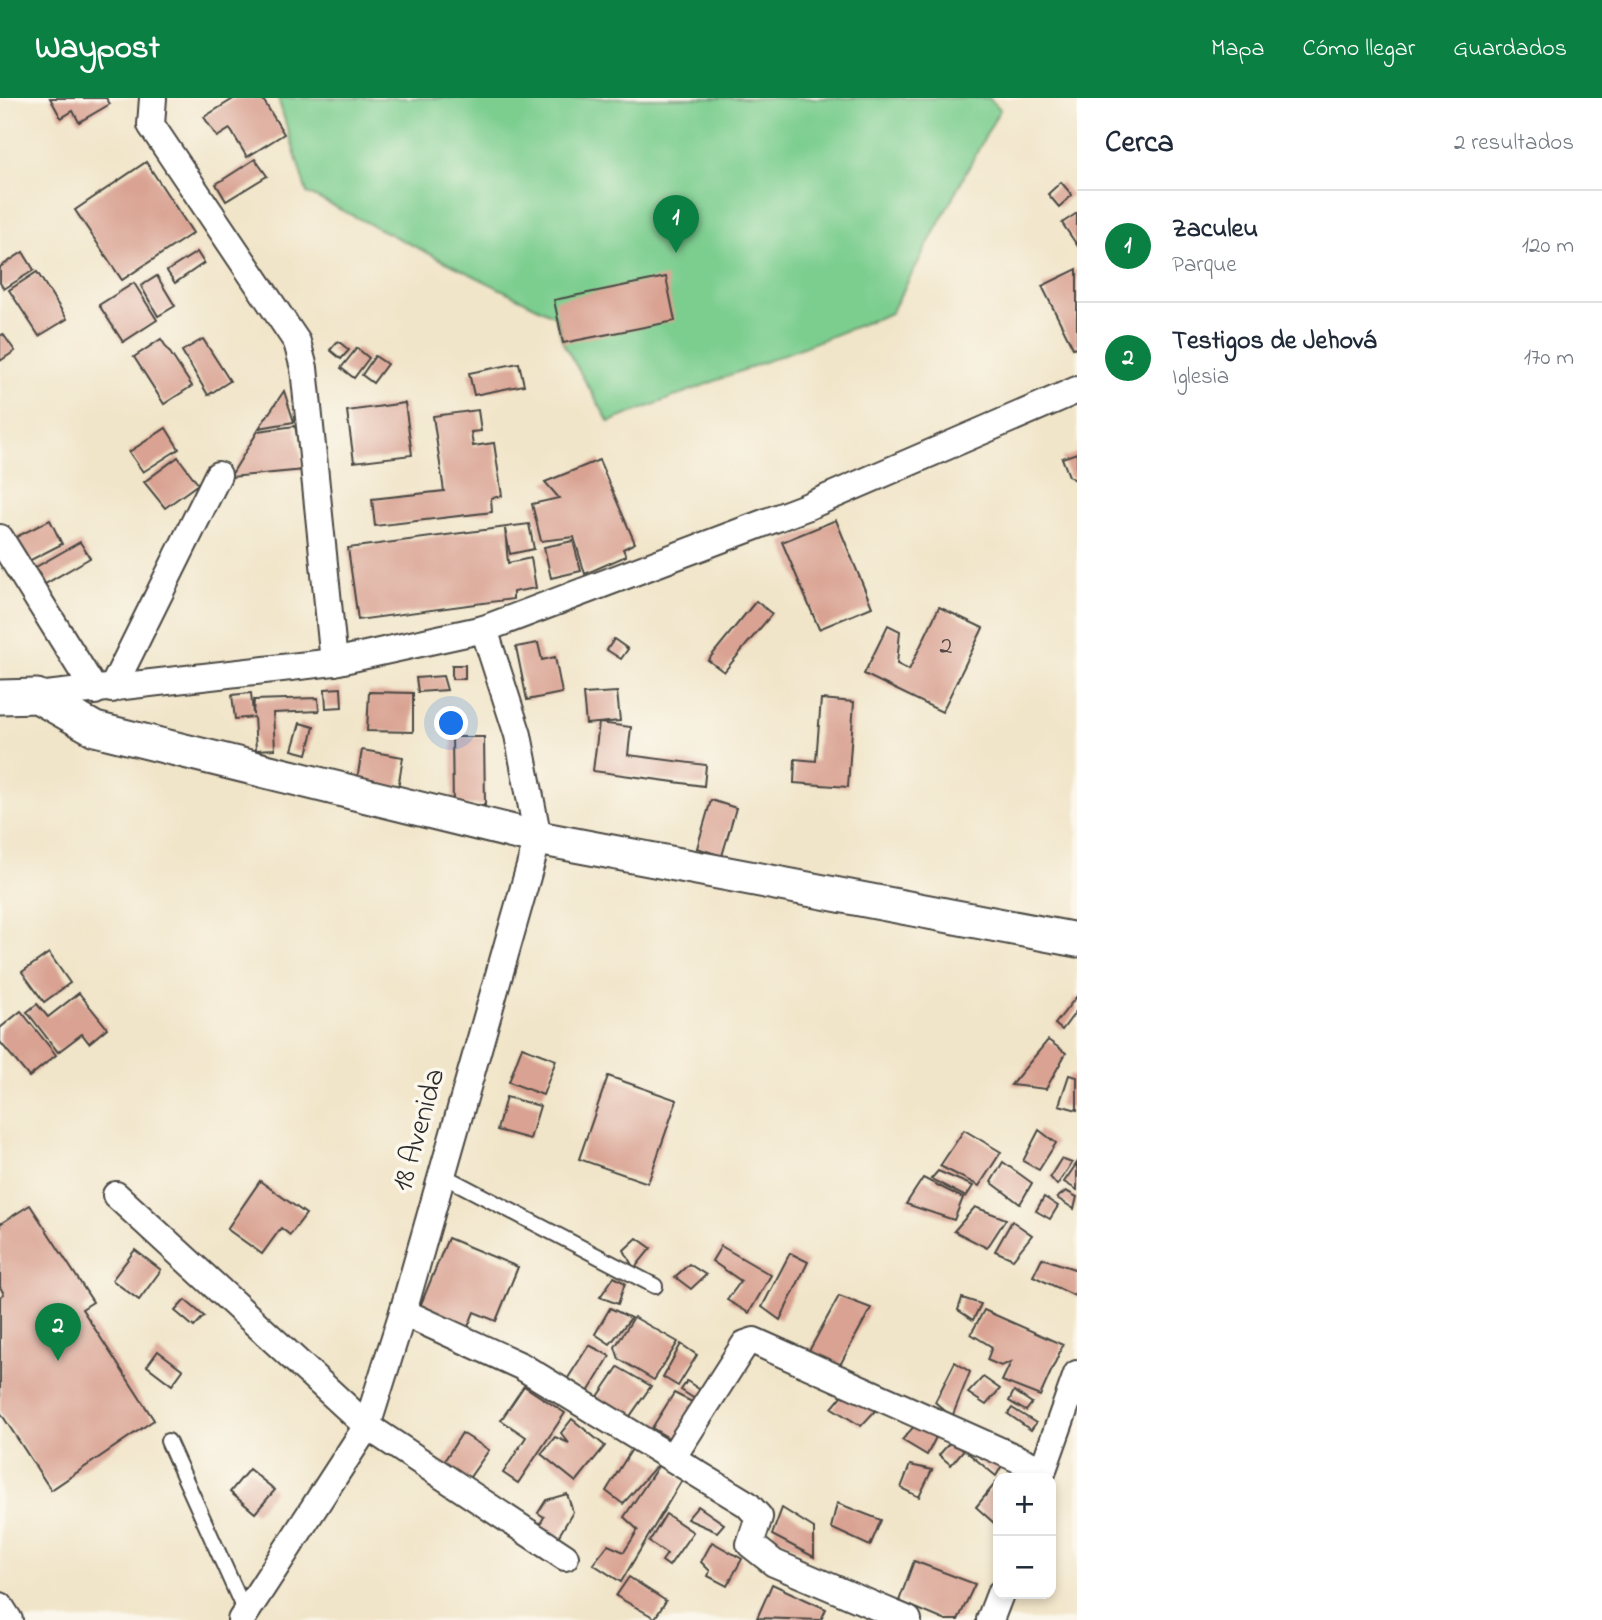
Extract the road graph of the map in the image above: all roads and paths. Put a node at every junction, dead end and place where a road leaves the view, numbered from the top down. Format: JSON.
{"nodes":[{"id":1,"x":153,"y":98,"type":"edge"},
{"id":2,"x":1077,"y":390,"type":"edge"},
{"id":3,"x":218,"y":475,"type":"dead end"},
{"id":4,"x":0,"y":538,"type":"edge"},
{"id":5,"x":484,"y":629,"type":"junction"},
{"id":6,"x":334,"y":662,"type":"junction"},
{"id":7,"x":103,"y":690,"type":"junction"},
{"id":8,"x":37,"y":696,"type":"junction"},
{"id":9,"x":0,"y":697,"type":"edge"},
{"id":10,"x":538,"y":838,"type":"junction"},
{"id":11,"x":1077,"y":940,"type":"edge"},
{"id":12,"x":442,"y":1175,"type":"junction"},
{"id":13,"x":116,"y":1195,"type":"dead end"},
{"id":14,"x":655,"y":1286,"type":"dead end"},
{"id":15,"x":403,"y":1312,"type":"junction"},
{"id":16,"x":1077,"y":1374,"type":"edge"},
{"id":17,"x":367,"y":1426,"type":"junction"},
{"id":18,"x":168,"y":1441,"type":"dead end"},
{"id":19,"x":672,"y":1458,"type":"junction"},
{"id":20,"x":1040,"y":1473,"type":"edge"},
{"id":21,"x":1042,"y":1473,"type":"edge"},
{"id":22,"x":565,"y":1557,"type":"dead end"},
{"id":23,"x":998,"y":1599,"type":"edge"},
{"id":24,"x":0,"y":1606,"type":"edge"},
{"id":25,"x":243,"y":1617,"type":"edge"},
{"id":26,"x":9,"y":1620,"type":"edge"},
{"id":27,"x":908,"y":1620,"type":"edge"},
{"id":28,"x":990,"y":1620,"type":"edge"}],
"edges":[{"from":1,"to":6,"type":"street"},
{"from":2,"to":5,"type":"street"},
{"from":3,"to":7,"type":"street"},
{"from":4,"to":7,"type":"street"},
{"from":5,"to":6,"type":"street"},
{"from":5,"to":10,"type":"street","name":"18 Avenida"},
{"from":6,"to":7,"type":"street"},
{"from":7,"to":8,"type":"street"},
{"from":8,"to":9,"type":"street"},
{"from":8,"to":10,"type":"street"},
{"from":10,"to":11,"type":"street"},
{"from":10,"to":12,"type":"street","name":"18 Avenida"},
{"from":12,"to":14,"type":"lane"},
{"from":12,"to":15,"type":"street","name":"18 Avenida"},
{"from":13,"to":17,"type":"street"},
{"from":15,"to":17,"type":"street","name":"18 Avenida"},
{"from":15,"to":19,"type":"street"},
{"from":16,"to":21,"type":"street"},
{"from":17,"to":22,"type":"street"},
{"from":17,"to":25,"type":"street","name":"18 Avenida"},
{"from":18,"to":25,"type":"lane"},
{"from":19,"to":20,"type":"street"},
{"from":19,"to":27,"type":"street"},
{"from":23,"to":28,"type":"street"},
{"from":24,"to":26,"type":"street"}]}
